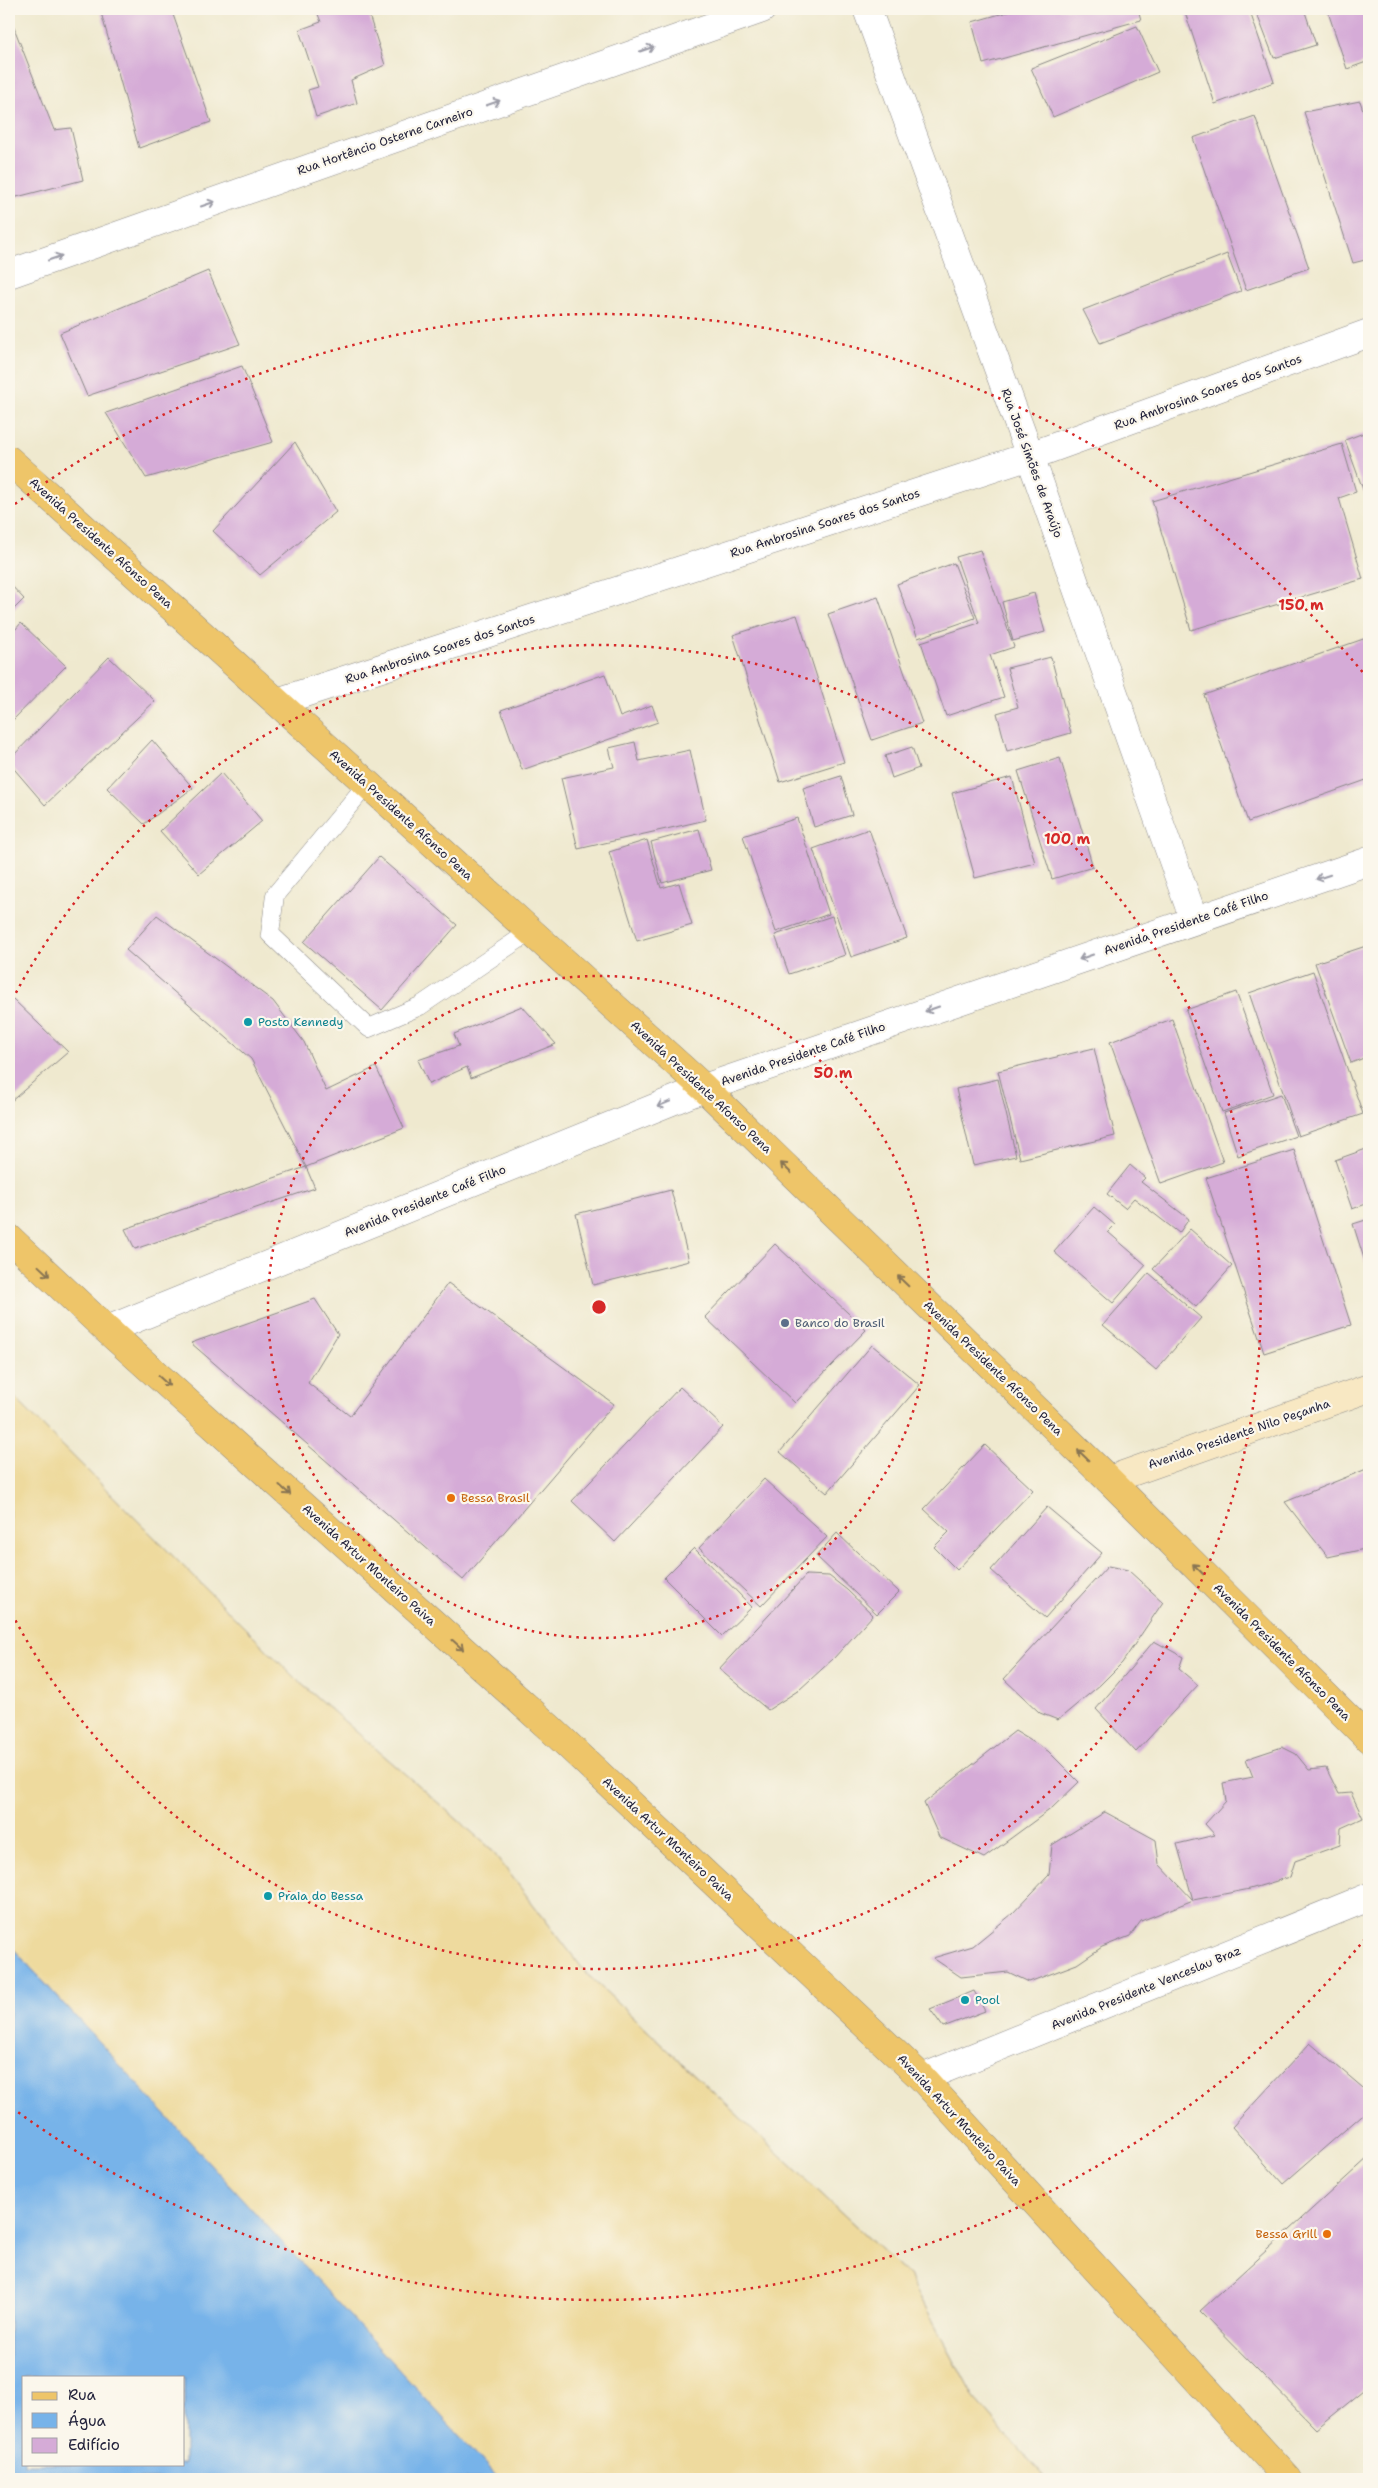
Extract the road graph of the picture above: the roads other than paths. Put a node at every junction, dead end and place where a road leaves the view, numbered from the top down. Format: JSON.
{"nodes":[{"id":1,"x":762,"y":9,"type":"edge"},
{"id":2,"x":866,"y":9,"type":"edge"},
{"id":3,"x":9,"y":274,"type":"edge"},
{"id":4,"x":1369,"y":334,"type":"edge"},
{"id":5,"x":1030,"y":456,"type":"junction"},
{"id":6,"x":9,"y":460,"type":"edge"},
{"id":7,"x":277,"y":702,"type":"junction"},
{"id":8,"x":367,"y":784,"type":"junction"},
{"id":9,"x":1369,"y":861,"type":"edge"},
{"id":10,"x":1194,"y":920,"type":"junction"},
{"id":11,"x":530,"y":931,"type":"junction"},
{"id":12,"x":704,"y":1088,"type":"junction"},
{"id":13,"x":9,"y":1238,"type":"edge"},
{"id":14,"x":107,"y":1330,"type":"junction"},
{"id":15,"x":1369,"y":1388,"type":"edge"},
{"id":16,"x":1109,"y":1480,"type":"junction"},
{"id":17,"x":1369,"y":1739,"type":"edge"},
{"id":18,"x":1369,"y":1897,"type":"edge"},
{"id":19,"x":922,"y":2078,"type":"junction"},
{"id":20,"x":1288,"y":2479,"type":"edge"}],
"edges":[{"from":3,"to":1,"type":"street","name":"Rua Hortêncio Osterne Carneiro","one_way":true},
{"from":2,"to":5,"type":"street","name":"Rua José Simões de Araújo"},
{"from":4,"to":5,"type":"street","name":"Rua Ambrosina Soares dos Santos"},
{"from":5,"to":7,"type":"street","name":"Rua Ambrosina Soares dos Santos"},
{"from":5,"to":10,"type":"street","name":"Rua José Simões de Araújo"},
{"from":6,"to":7,"type":"main road","name":"Avenida Presidente Afonso Pena"},
{"from":7,"to":8,"type":"main road","name":"Avenida Presidente Afonso Pena"},
{"from":8,"to":11,"type":"main road","name":"Avenida Presidente Afonso Pena"},
{"from":8,"to":11,"type":"lane"},
{"from":9,"to":10,"type":"street","name":"Avenida Presidente Café Filho","one_way":true},
{"from":10,"to":12,"type":"street","name":"Avenida Presidente Café Filho","one_way":true},
{"from":11,"to":12,"type":"main road","name":"Avenida Presidente Afonso Pena"},
{"from":12,"to":14,"type":"street","name":"Avenida Presidente Café Filho","one_way":true},
{"from":16,"to":12,"type":"main road","name":"Avenida Presidente Afonso Pena","one_way":true},
{"from":13,"to":14,"type":"main road","name":"Avenida Artur Monteiro Paiva","one_way":true},
{"from":14,"to":19,"type":"main road","name":"Avenida Artur Monteiro Paiva","one_way":true},
{"from":15,"to":16,"type":"main road","name":"Avenida Presidente Nilo Peçanha"},
{"from":17,"to":16,"type":"main road","name":"Avenida Presidente Afonso Pena","one_way":true},
{"from":18,"to":19,"type":"street","name":"Avenida Presidente Venceslau Braz"},
{"from":19,"to":20,"type":"main road","name":"Avenida Artur Monteiro Paiva"}]}
